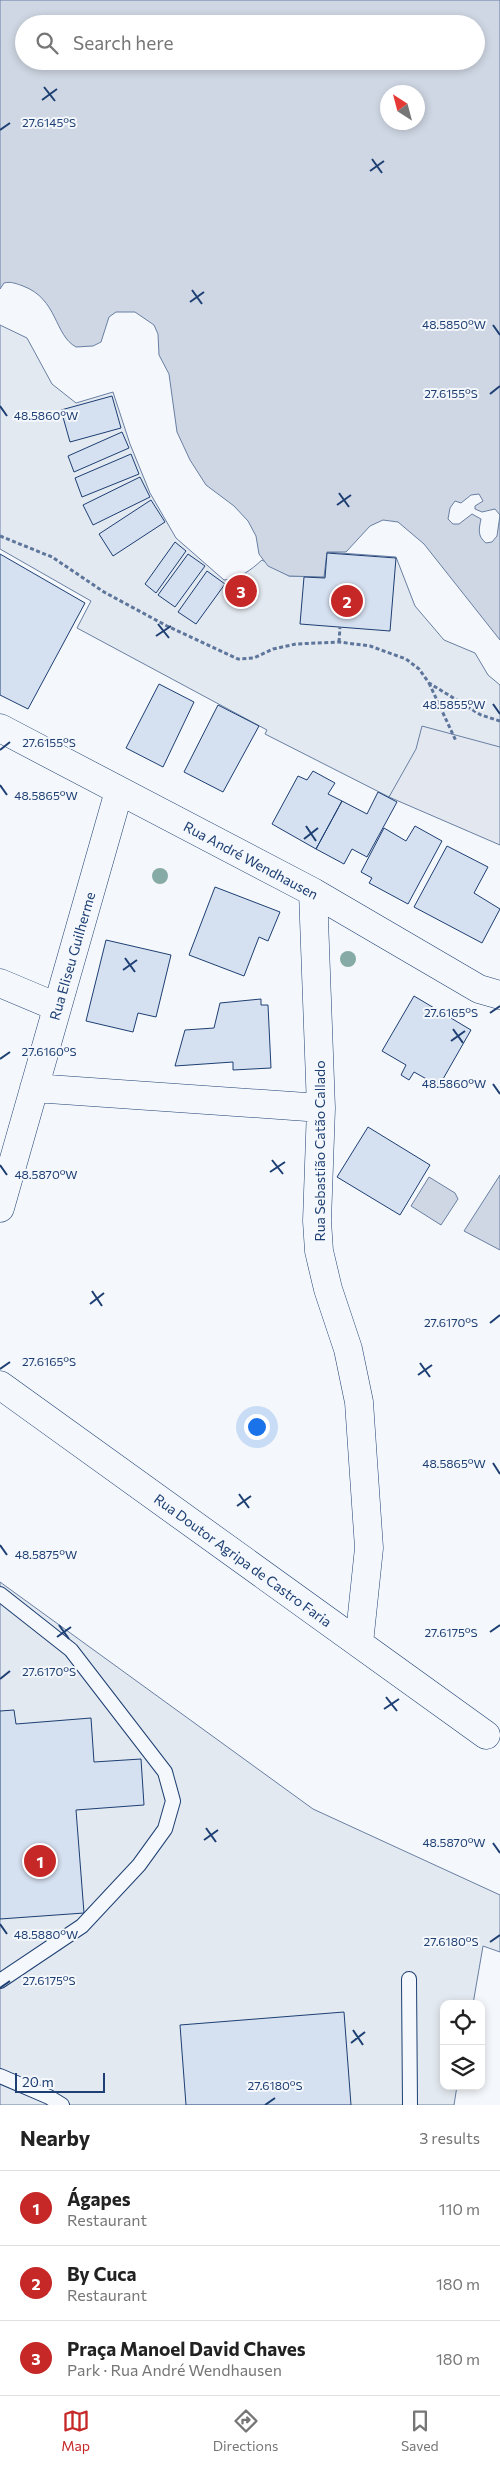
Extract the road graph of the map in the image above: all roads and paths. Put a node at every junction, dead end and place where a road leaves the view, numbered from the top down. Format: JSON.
{"nodes":[{"id":1,"x":0,"y":536,"type":"edge"},
{"id":2,"x":340,"y":627,"type":"dead end"},
{"id":3,"x":339,"y":642,"type":"junction"},
{"id":4,"x":429,"y":683,"type":"junction"},
{"id":5,"x":500,"y":721,"type":"edge"},
{"id":6,"x":0,"y":728,"type":"edge"},
{"id":7,"x":456,"y":741,"type":"dead end"},
{"id":8,"x":119,"y":791,"type":"junction"},
{"id":9,"x":313,"y":892,"type":"junction"},
{"id":10,"x":0,"y":983,"type":"edge"},
{"id":11,"x":500,"y":995,"type":"edge"},
{"id":12,"x":57,"y":1007,"type":"junction"},
{"id":13,"x":34,"y":1088,"type":"junction"},
{"id":14,"x":321,"y":1108,"type":"junction"},
{"id":15,"x":0,"y":1208,"type":"edge"},
{"id":16,"x":0,"y":1385,"type":"edge"},
{"id":17,"x":0,"y":1594,"type":"edge"},
{"id":18,"x":359,"y":1643,"type":"junction"},
{"id":19,"x":486,"y":1735,"type":"dead end"},
{"id":20,"x":409,"y":1979,"type":"dead end"},
{"id":21,"x":0,"y":1981,"type":"edge"},
{"id":22,"x":0,"y":2076,"type":"edge"},
{"id":23,"x":62,"y":2105,"type":"edge"},
{"id":24,"x":410,"y":2105,"type":"edge"}],
"edges":[{"from":1,"to":3,"type":"path"},
{"from":2,"to":3,"type":"path"},
{"from":3,"to":4,"type":"path"},
{"from":4,"to":5,"type":"path"},
{"from":4,"to":7,"type":"path"},
{"from":6,"to":8,"type":"street","name":"Rua André Wendhausen"},
{"from":8,"to":9,"type":"street","name":"Rua André Wendhausen"},
{"from":8,"to":12,"type":"street","name":"Rua Eliseu Guilherme"},
{"from":9,"to":11,"type":"street","name":"Rua André Wendhausen"},
{"from":9,"to":14,"type":"street","name":"Rua Sebastião Catão Callado"},
{"from":10,"to":12,"type":"street"},
{"from":12,"to":13,"type":"street","name":"Rua Eliseu Guilherme"},
{"from":13,"to":14,"type":"street"},
{"from":13,"to":15,"type":"street","name":"Rua Eliseu Guilherme"},
{"from":14,"to":18,"type":"street","name":"Rua Sebastião Catão Callado"},
{"from":16,"to":18,"type":"street","name":"Rua Doutor Agripa de Castro Faria"},
{"from":17,"to":21,"type":"lane"},
{"from":18,"to":19,"type":"street","name":"Rua Doutor Agripa de Castro Faria"},
{"from":20,"to":24,"type":"lane"},
{"from":22,"to":23,"type":"lane"}]}
